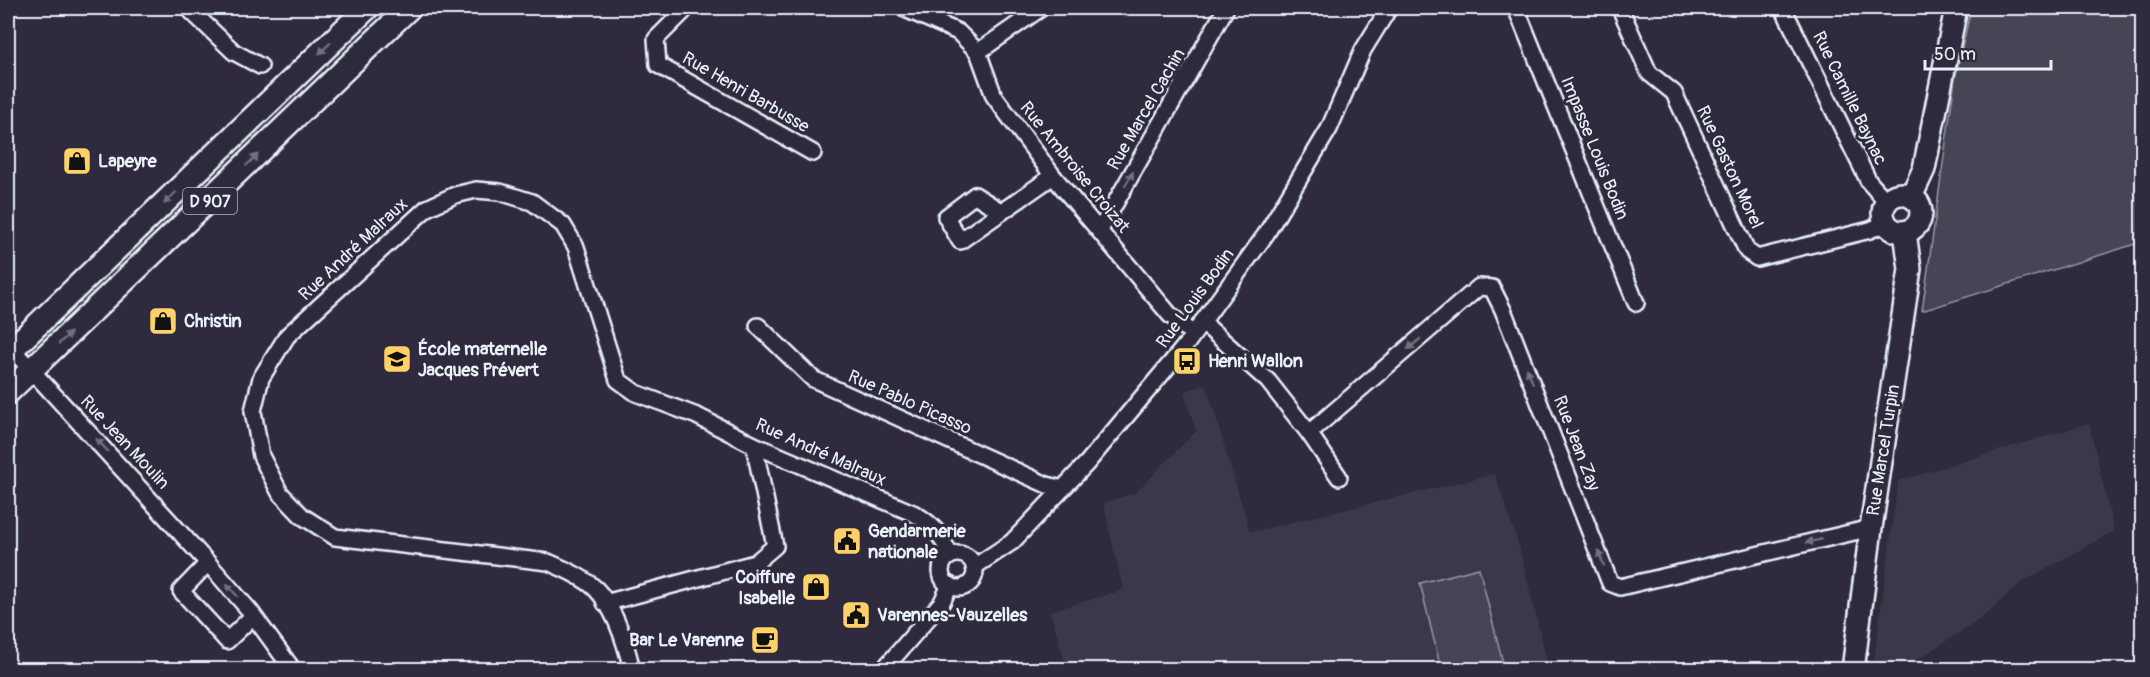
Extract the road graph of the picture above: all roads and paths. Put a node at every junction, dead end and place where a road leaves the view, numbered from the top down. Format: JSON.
{"nodes":[{"id":1,"x":188,"y":8,"type":"edge"},
{"id":2,"x":368,"y":8,"type":"edge"},
{"id":3,"x":409,"y":8,"type":"edge"},
{"id":4,"x":687,"y":8,"type":"edge"},
{"id":5,"x":903,"y":8,"type":"edge"},
{"id":6,"x":1041,"y":8,"type":"edge"},
{"id":7,"x":1226,"y":8,"type":"edge"},
{"id":8,"x":1389,"y":8,"type":"edge"},
{"id":9,"x":1516,"y":8,"type":"edge"},
{"id":10,"x":1620,"y":8,"type":"edge"},
{"id":11,"x":1783,"y":8,"type":"edge"},
{"id":12,"x":1956,"y":8,"type":"edge"},
{"id":13,"x":978,"y":52,"type":"junction"},
{"id":14,"x":260,"y":66,"type":"dead end"},
{"id":15,"x":813,"y":153,"type":"dead end"},
{"id":16,"x":1053,"y":176,"type":"junction"},
{"id":17,"x":1911,"y":197,"type":"junction"},
{"id":18,"x":1002,"y":212,"type":"dead end"},
{"id":19,"x":1893,"y":219,"type":"junction"},
{"id":20,"x":1100,"y":230,"type":"junction"},
{"id":21,"x":1636,"y":303,"type":"dead end"},
{"id":22,"x":758,"y":326,"type":"dead end"},
{"id":23,"x":1197,"y":328,"type":"junction"},
{"id":24,"x":10,"y":351,"type":"edge"},
{"id":25,"x":32,"y":369,"type":"junction"},
{"id":26,"x":8,"y":392,"type":"edge"},
{"id":27,"x":1310,"y":433,"type":"junction"},
{"id":28,"x":754,"y":445,"type":"junction"},
{"id":29,"x":1339,"y":477,"type":"dead end"},
{"id":30,"x":1062,"y":489,"type":"junction"},
{"id":31,"x":1871,"y":528,"type":"junction"},
{"id":32,"x":950,"y":556,"type":"junction"},
{"id":33,"x":208,"y":563,"type":"junction"},
{"id":34,"x":974,"y":567,"type":"junction"},
{"id":35,"x":950,"y":585,"type":"junction"},
{"id":36,"x":605,"y":603,"type":"junction"},
{"id":37,"x":253,"y":616,"type":"junction"},
{"id":38,"x":293,"y":669,"type":"edge"},
{"id":39,"x":632,"y":669,"type":"edge"},
{"id":40,"x":883,"y":669,"type":"edge"},
{"id":41,"x":1853,"y":669,"type":"edge"}],
"edges":[{"from":1,"to":14,"type":"street"},
{"from":2,"to":24,"type":"main road","number":"D 907","one_way":true},
{"from":25,"to":3,"type":"main road","number":"D 907","one_way":true},
{"from":4,"to":15,"type":"street","name":"Rue Henri Barbusse"},
{"from":5,"to":13,"type":"street","name":"Rue Ambroise Croizat"},
{"from":6,"to":13,"type":"street"},
{"from":20,"to":7,"type":"street","name":"Rue Marcel Cachin","one_way":true},
{"from":8,"to":23,"type":"street","name":"Rue Louis Bodin"},
{"from":9,"to":21,"type":"street","name":"Impasse Louis Bodin"},
{"from":10,"to":19,"type":"street","name":"Rue Gaston Morel"},
{"from":11,"to":19,"type":"street","name":"Rue Camille Baynac"},
{"from":12,"to":17,"type":"street"},
{"from":13,"to":16,"type":"street","name":"Rue Ambroise Croizat"},
{"from":16,"to":18,"type":"street"},
{"from":16,"to":20,"type":"street","name":"Rue Ambroise Croizat"},
{"from":17,"to":19,"type":"street"},
{"from":17,"to":19,"type":"street"},
{"from":19,"to":31,"type":"street","name":"Rue Marcel Turpin"},
{"from":20,"to":23,"type":"street","name":"Rue Ambroise Croizat"},
{"from":22,"to":30,"type":"street","name":"Rue Pablo Picasso"},
{"from":23,"to":27,"type":"street"},
{"from":23,"to":30,"type":"street","name":"Rue Louis Bodin"},
{"from":24,"to":25,"type":"street","name":"Rue Jean Moulin"},
{"from":25,"to":26,"type":"main road","number":"D 907"},
{"from":33,"to":25,"type":"street","name":"Rue Jean Moulin","one_way":true},
{"from":27,"to":29,"type":"street"},
{"from":31,"to":27,"type":"street","name":"Rue Jean Zay","one_way":true},
{"from":28,"to":32,"type":"street","name":"Rue André Malraux"},
{"from":28,"to":36,"type":"street"},
{"from":28,"to":36,"type":"street","name":"Rue André Malraux"},
{"from":30,"to":34,"type":"street","name":"Rue Louis Bodin"},
{"from":31,"to":41,"type":"street","name":"Rue Marcel Turpin"},
{"from":32,"to":34,"type":"street"},
{"from":32,"to":35,"type":"street"},
{"from":37,"to":33,"type":"street","name":"Rue Jean Moulin","one_way":true},
{"from":33,"to":37,"type":"street"},
{"from":34,"to":35,"type":"street"},
{"from":35,"to":40,"type":"street"},
{"from":36,"to":39,"type":"street","name":"Rue André Malraux"},
{"from":37,"to":38,"type":"street","name":"Rue Jean Moulin"}]}
